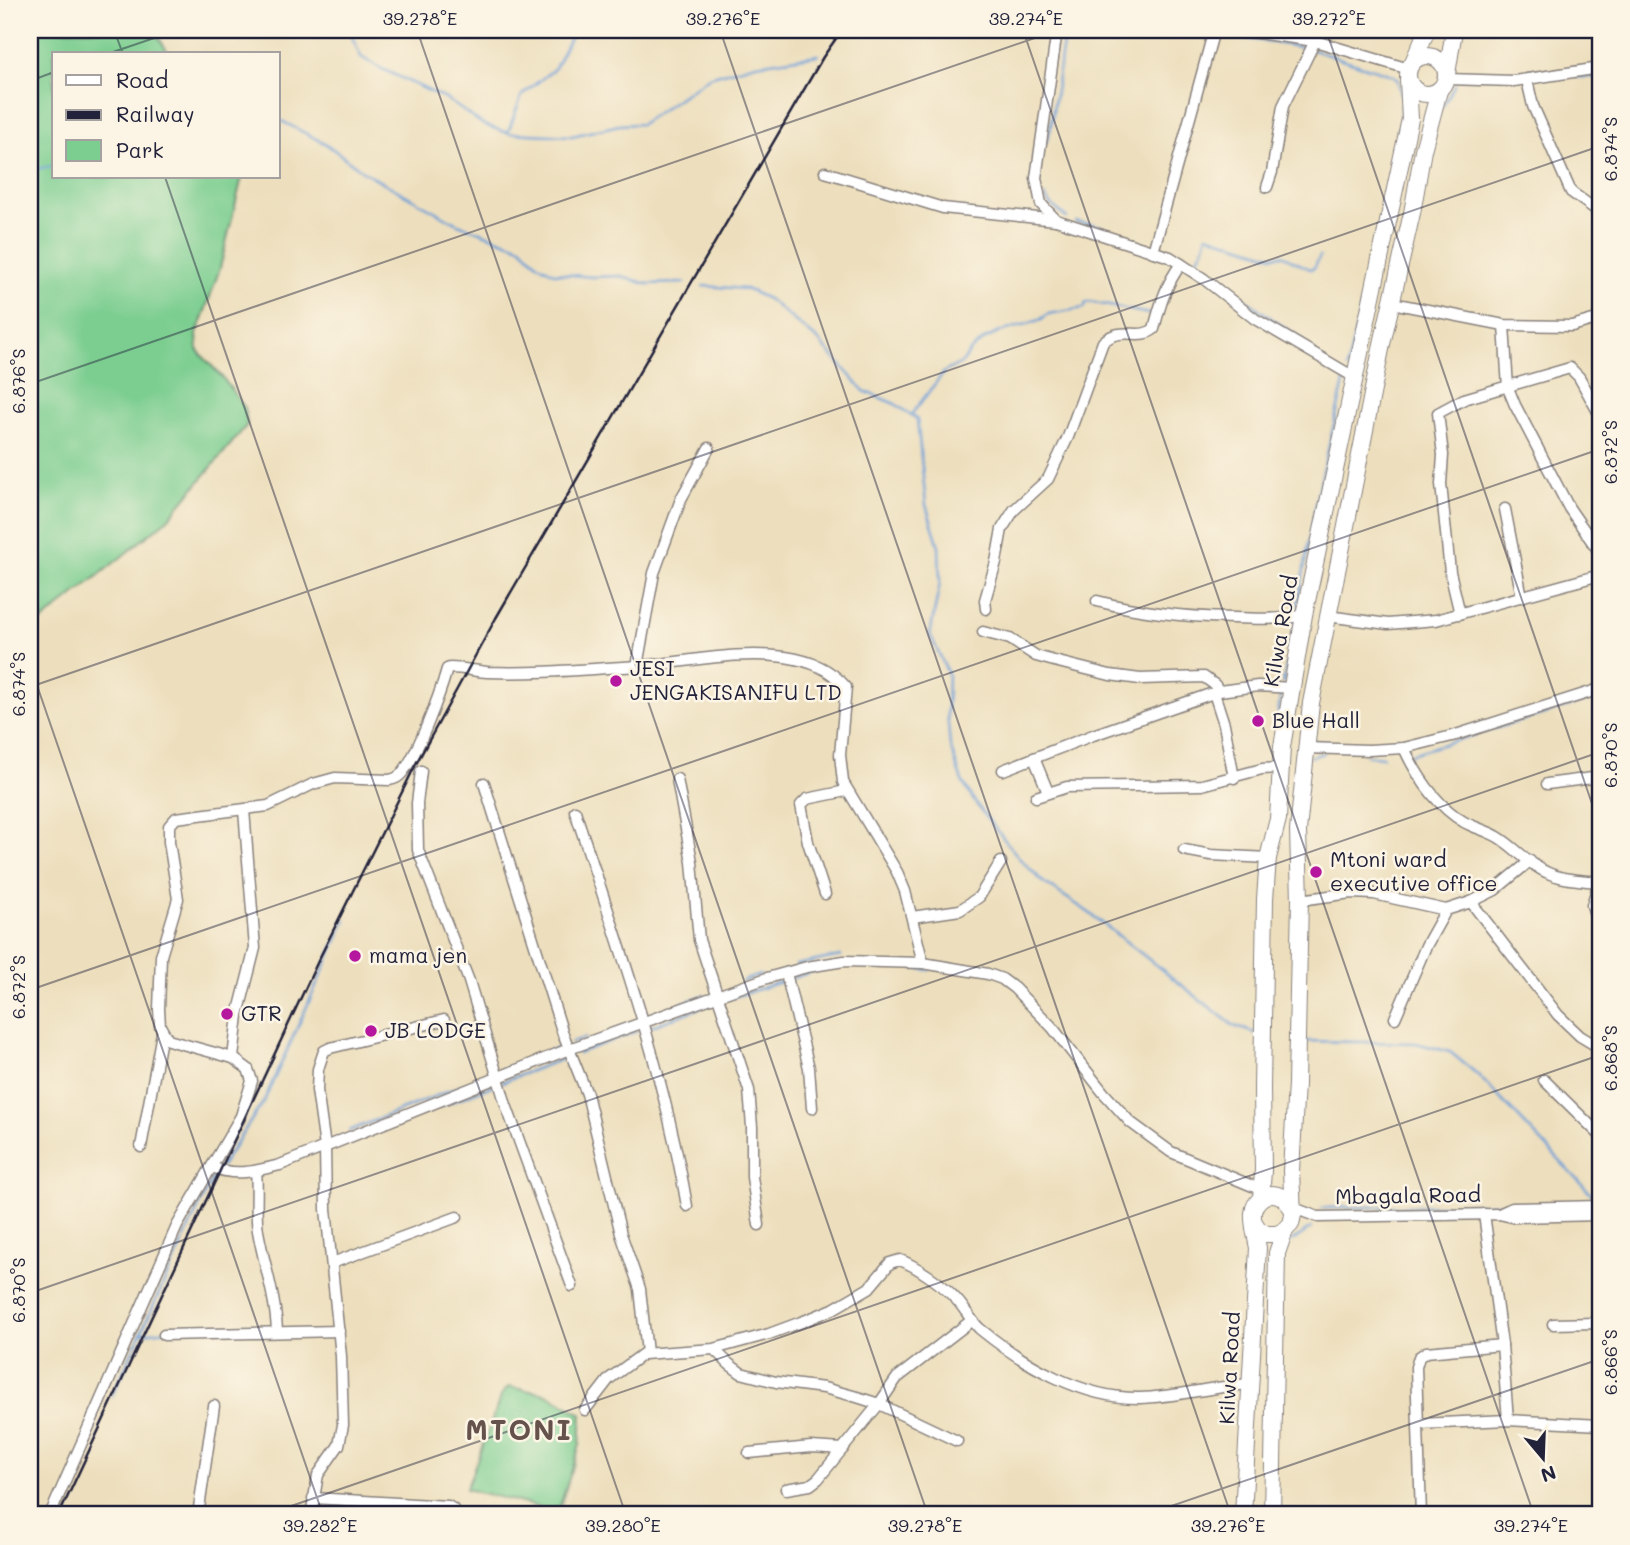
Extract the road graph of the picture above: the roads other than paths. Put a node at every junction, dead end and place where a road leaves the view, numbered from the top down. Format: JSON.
{"nodes":[{"id":1,"x":1057,"y":30,"type":"edge"},
{"id":2,"x":1214,"y":30,"type":"edge"},
{"id":3,"x":1236,"y":30,"type":"edge"},
{"id":4,"x":1427,"y":30,"type":"edge"},
{"id":5,"x":1454,"y":30,"type":"edge"},
{"id":6,"x":1307,"y":37,"type":"edge"},
{"id":7,"x":1600,"y":68,"type":"edge"},
{"id":8,"x":1410,"y":70,"type":"junction"},
{"id":9,"x":1527,"y":80,"type":"junction"},
{"id":10,"x":1444,"y":81,"type":"junction"},
{"id":11,"x":825,"y":172,"type":"dead end"},
{"id":12,"x":1267,"y":187,"type":"dead end"},
{"id":13,"x":1600,"y":216,"type":"edge"},
{"id":14,"x":1056,"y":220,"type":"junction"},
{"id":15,"x":1153,"y":252,"type":"junction"},
{"id":16,"x":1181,"y":264,"type":"junction"},
{"id":17,"x":1392,"y":303,"type":"junction"},
{"id":18,"x":1600,"y":318,"type":"edge"},
{"id":19,"x":1504,"y":325,"type":"junction"},
{"id":20,"x":1353,"y":377,"type":"junction"},
{"id":21,"x":1508,"y":388,"type":"junction"},
{"id":22,"x":1600,"y":415,"type":"edge"},
{"id":23,"x":709,"y":448,"type":"dead end"},
{"id":24,"x":1505,"y":509,"type":"dead end"},
{"id":25,"x":1600,"y":553,"type":"edge"},
{"id":26,"x":1600,"y":575,"type":"edge"},
{"id":27,"x":1522,"y":597,"type":"junction"},
{"id":28,"x":1097,"y":601,"type":"dead end"},
{"id":29,"x":986,"y":609,"type":"dead end"},
{"id":30,"x":1460,"y":614,"type":"junction"},
{"id":31,"x":1304,"y":615,"type":"junction"},
{"id":32,"x":1327,"y":616,"type":"junction"},
{"id":33,"x":983,"y":632,"type":"dead end"},
{"id":34,"x":637,"y":666,"type":"junction"},
{"id":35,"x":1292,"y":688,"type":"junction"},
{"id":36,"x":1600,"y":689,"type":"edge"},
{"id":37,"x":1217,"y":692,"type":"junction"},
{"id":38,"x":1306,"y":748,"type":"junction"},
{"id":39,"x":1404,"y":748,"type":"junction"},
{"id":40,"x":1034,"y":758,"type":"junction"},
{"id":41,"x":1279,"y":768,"type":"junction"},
{"id":42,"x":1003,"y":770,"type":"dead end"},
{"id":43,"x":421,"y":771,"type":"dead end"},
{"id":44,"x":1600,"y":777,"type":"edge"},
{"id":45,"x":1234,"y":778,"type":"junction"},
{"id":46,"x":677,"y":779,"type":"dead end"},
{"id":47,"x":484,"y":783,"type":"dead end"},
{"id":48,"x":1546,"y":785,"type":"dead end"},
{"id":49,"x":846,"y":791,"type":"junction"},
{"id":50,"x":1048,"y":792,"type":"junction"},
{"id":51,"x":1036,"y":797,"type":"dead end"},
{"id":52,"x":244,"y":810,"type":"junction"},
{"id":53,"x":575,"y":811,"type":"dead end"},
{"id":54,"x":1184,"y":850,"type":"dead end"},
{"id":55,"x":1268,"y":859,"type":"junction"},
{"id":56,"x":1530,"y":861,"type":"junction"},
{"id":57,"x":1001,"y":862,"type":"dead end"},
{"id":58,"x":1599,"y":881,"type":"edge"},
{"id":59,"x":825,"y":894,"type":"dead end"},
{"id":60,"x":1300,"y":900,"type":"junction"},
{"id":61,"x":1471,"y":902,"type":"junction"},
{"id":62,"x":1446,"y":910,"type":"junction"},
{"id":63,"x":912,"y":917,"type":"junction"},
{"id":64,"x":1597,"y":917,"type":"edge"},
{"id":65,"x":1600,"y":931,"type":"edge"},
{"id":66,"x":923,"y":963,"type":"junction"},
{"id":67,"x":786,"y":972,"type":"junction"},
{"id":68,"x":717,"y":996,"type":"junction"},
{"id":69,"x":1395,"y":1018,"type":"dead end"},
{"id":70,"x":444,"y":1020,"type":"dead end"},
{"id":71,"x":644,"y":1023,"type":"junction"},
{"id":72,"x":162,"y":1033,"type":"junction"},
{"id":73,"x":1600,"y":1048,"type":"edge"},
{"id":74,"x":569,"y":1049,"type":"junction"},
{"id":75,"x":233,"y":1058,"type":"junction"},
{"id":76,"x":498,"y":1077,"type":"junction"},
{"id":77,"x":1544,"y":1080,"type":"dead end"},
{"id":78,"x":812,"y":1108,"type":"dead end"},
{"id":79,"x":1600,"y":1135,"type":"edge"},
{"id":80,"x":141,"y":1147,"type":"dead end"},
{"id":81,"x":325,"y":1147,"type":"junction"},
{"id":82,"x":212,"y":1167,"type":"junction"},
{"id":83,"x":256,"y":1171,"type":"junction"},
{"id":84,"x":1257,"y":1191,"type":"junction"},
{"id":85,"x":687,"y":1206,"type":"dead end"},
{"id":86,"x":1600,"y":1206,"type":"edge"},
{"id":87,"x":1291,"y":1207,"type":"junction"},
{"id":88,"x":1484,"y":1214,"type":"junction"},
{"id":89,"x":1499,"y":1214,"type":"junction"},
{"id":90,"x":1600,"y":1215,"type":"edge"},
{"id":91,"x":457,"y":1216,"type":"dead end"},
{"id":92,"x":1318,"y":1217,"type":"junction"},
{"id":93,"x":1253,"y":1218,"type":"junction"},
{"id":94,"x":759,"y":1225,"type":"dead end"},
{"id":95,"x":1285,"y":1230,"type":"junction"},
{"id":96,"x":332,"y":1262,"type":"junction"},
{"id":97,"x":572,"y":1286,"type":"dead end"},
{"id":98,"x":971,"y":1321,"type":"junction"},
{"id":99,"x":1553,"y":1324,"type":"dead end"},
{"id":100,"x":1600,"y":1329,"type":"edge"},
{"id":101,"x":339,"y":1331,"type":"junction"},
{"id":102,"x":277,"y":1332,"type":"junction"},
{"id":103,"x":164,"y":1335,"type":"dead end"},
{"id":104,"x":1502,"y":1345,"type":"junction"},
{"id":105,"x":714,"y":1349,"type":"junction"},
{"id":106,"x":647,"y":1353,"type":"junction"},
{"id":107,"x":1251,"y":1384,"type":"junction"},
{"id":108,"x":879,"y":1404,"type":"junction"},
{"id":109,"x":214,"y":1406,"type":"dead end"},
{"id":110,"x":585,"y":1410,"type":"dead end"},
{"id":111,"x":1508,"y":1420,"type":"junction"},
{"id":112,"x":1419,"y":1424,"type":"junction"},
{"id":113,"x":1600,"y":1424,"type":"edge"},
{"id":114,"x":957,"y":1441,"type":"dead end"},
{"id":115,"x":843,"y":1449,"type":"junction"},
{"id":116,"x":749,"y":1453,"type":"dead end"},
{"id":117,"x":786,"y":1489,"type":"dead end"},
{"id":118,"x":313,"y":1498,"type":"junction"},
{"id":119,"x":1600,"y":1513,"type":"edge"},
{"id":120,"x":50,"y":1515,"type":"edge"},
{"id":121,"x":198,"y":1515,"type":"edge"},
{"id":122,"x":311,"y":1515,"type":"edge"},
{"id":123,"x":455,"y":1515,"type":"edge"},
{"id":124,"x":1243,"y":1515,"type":"edge"},
{"id":125,"x":1272,"y":1515,"type":"edge"},
{"id":126,"x":1421,"y":1515,"type":"edge"},
{"id":127,"x":1523,"y":1515,"type":"edge"}],
"edges":[{"from":1,"to":14,"type":"street"},
{"from":2,"to":15,"type":"street"},
{"from":3,"to":6,"type":"street"},
{"from":4,"to":8,"type":"highway","name":"Kilwa Road"},
{"from":5,"to":10,"type":"highway","name":"Kilwa Road"},
{"from":6,"to":8,"type":"street"},
{"from":6,"to":12,"type":"street"},
{"from":7,"to":9,"type":"street"},
{"from":8,"to":10,"type":"highway"},
{"from":8,"to":10,"type":"highway"},
{"from":8,"to":20,"type":"highway","name":"Kilwa Road"},
{"from":9,"to":10,"type":"street"},
{"from":9,"to":13,"type":"street"},
{"from":10,"to":17,"type":"highway","name":"Kilwa Road"},
{"from":11,"to":14,"type":"street"},
{"from":14,"to":15,"type":"street"},
{"from":15,"to":16,"type":"street"},
{"from":16,"to":20,"type":"street"},
{"from":16,"to":29,"type":"street"},
{"from":17,"to":19,"type":"street"},
{"from":17,"to":32,"type":"highway","name":"Kilwa Road"},
{"from":18,"to":19,"type":"street"},
{"from":19,"to":21,"type":"street"},
{"from":20,"to":31,"type":"highway","name":"Kilwa Road"},
{"from":21,"to":22,"type":"street"},
{"from":21,"to":25,"type":"street"},
{"from":21,"to":30,"type":"street"},
{"from":23,"to":34,"type":"street"},
{"from":24,"to":27,"type":"street"},
{"from":26,"to":27,"type":"street"},
{"from":27,"to":30,"type":"street"},
{"from":28,"to":31,"type":"street"},
{"from":30,"to":32,"type":"street"},
{"from":31,"to":35,"type":"highway","name":"Kilwa Road"},
{"from":32,"to":38,"type":"highway","name":"Kilwa Road"},
{"from":33,"to":37,"type":"street"},
{"from":34,"to":49,"type":"street"},
{"from":34,"to":52,"type":"street"},
{"from":35,"to":37,"type":"street"},
{"from":35,"to":41,"type":"highway","name":"Kilwa Road"},
{"from":36,"to":39,"type":"street"},
{"from":37,"to":40,"type":"street"},
{"from":37,"to":45,"type":"street"},
{"from":38,"to":39,"type":"street"},
{"from":38,"to":60,"type":"highway","name":"Kilwa Road"},
{"from":39,"to":56,"type":"street"},
{"from":40,"to":42,"type":"street"},
{"from":40,"to":50,"type":"street"},
{"from":41,"to":45,"type":"street"},
{"from":41,"to":55,"type":"highway","name":"Kilwa Road"},
{"from":43,"to":76,"type":"street"},
{"from":44,"to":48,"type":"street"},
{"from":45,"to":50,"type":"street"},
{"from":46,"to":68,"type":"street"},
{"from":47,"to":74,"type":"street"},
{"from":49,"to":59,"type":"street"},
{"from":49,"to":63,"type":"street"},
{"from":50,"to":51,"type":"street"},
{"from":52,"to":72,"type":"street"},
{"from":52,"to":75,"type":"street"},
{"from":53,"to":71,"type":"street"},
{"from":54,"to":55,"type":"street"},
{"from":55,"to":84,"type":"highway","name":"Kilwa Road"},
{"from":56,"to":58,"type":"street"},
{"from":56,"to":61,"type":"street"},
{"from":57,"to":63,"type":"street"},
{"from":58,"to":64,"type":"street"},
{"from":60,"to":62,"type":"street"},
{"from":60,"to":87,"type":"highway","name":"Kilwa Road"},
{"from":61,"to":62,"type":"street"},
{"from":61,"to":73,"type":"street"},
{"from":62,"to":69,"type":"street"},
{"from":63,"to":66,"type":"street"},
{"from":64,"to":65,"type":"street"},
{"from":66,"to":67,"type":"street"},
{"from":66,"to":84,"type":"street"},
{"from":67,"to":68,"type":"street"},
{"from":67,"to":78,"type":"street"},
{"from":68,"to":71,"type":"street"},
{"from":68,"to":94,"type":"street"},
{"from":70,"to":81,"type":"street"},
{"from":71,"to":74,"type":"street"},
{"from":71,"to":85,"type":"street"},
{"from":72,"to":75,"type":"street"},
{"from":72,"to":80,"type":"street"},
{"from":74,"to":76,"type":"street"},
{"from":74,"to":106,"type":"street"},
{"from":75,"to":82,"type":"street"},
{"from":76,"to":81,"type":"street"},
{"from":76,"to":97,"type":"street"},
{"from":77,"to":79,"type":"street"},
{"from":81,"to":83,"type":"street"},
{"from":81,"to":96,"type":"street"},
{"from":82,"to":83,"type":"street"},
{"from":82,"to":120,"type":"street"},
{"from":83,"to":102,"type":"street"},
{"from":84,"to":87,"type":"highway"},
{"from":84,"to":93,"type":"highway"},
{"from":86,"to":89,"type":"street","name":"Mbagala Road"},
{"from":87,"to":92,"type":"street","name":"Mbagala Road"},
{"from":87,"to":95,"type":"highway"},
{"from":88,"to":89,"type":"street","name":"Mbagala Road"},
{"from":88,"to":92,"type":"street","name":"Mbagala Road"},
{"from":88,"to":104,"type":"street"},
{"from":89,"to":90,"type":"street","name":"Mbagala Road"},
{"from":91,"to":96,"type":"street"},
{"from":92,"to":95,"type":"street","name":"Mbagala Road"},
{"from":93,"to":95,"type":"highway"},
{"from":93,"to":107,"type":"highway","name":"Kilwa Road"},
{"from":95,"to":125,"type":"highway","name":"Kilwa Road"},
{"from":96,"to":101,"type":"street"},
{"from":98,"to":105,"type":"street"},
{"from":98,"to":107,"type":"street"},
{"from":98,"to":108,"type":"street"},
{"from":99,"to":100,"type":"street"},
{"from":101,"to":102,"type":"street"},
{"from":101,"to":118,"type":"street"},
{"from":102,"to":103,"type":"street"},
{"from":104,"to":111,"type":"street"},
{"from":104,"to":112,"type":"street"},
{"from":105,"to":106,"type":"street"},
{"from":105,"to":108,"type":"street"},
{"from":106,"to":110,"type":"street"},
{"from":107,"to":124,"type":"highway","name":"Kilwa Road"},
{"from":108,"to":114,"type":"street"},
{"from":108,"to":115,"type":"street"},
{"from":109,"to":121,"type":"street"},
{"from":111,"to":112,"type":"street"},
{"from":111,"to":113,"type":"street"},
{"from":112,"to":126,"type":"street"},
{"from":115,"to":116,"type":"street"},
{"from":115,"to":117,"type":"street"},
{"from":118,"to":122,"type":"street"},
{"from":118,"to":123,"type":"street"},
{"from":119,"to":127,"type":"street"}]}
